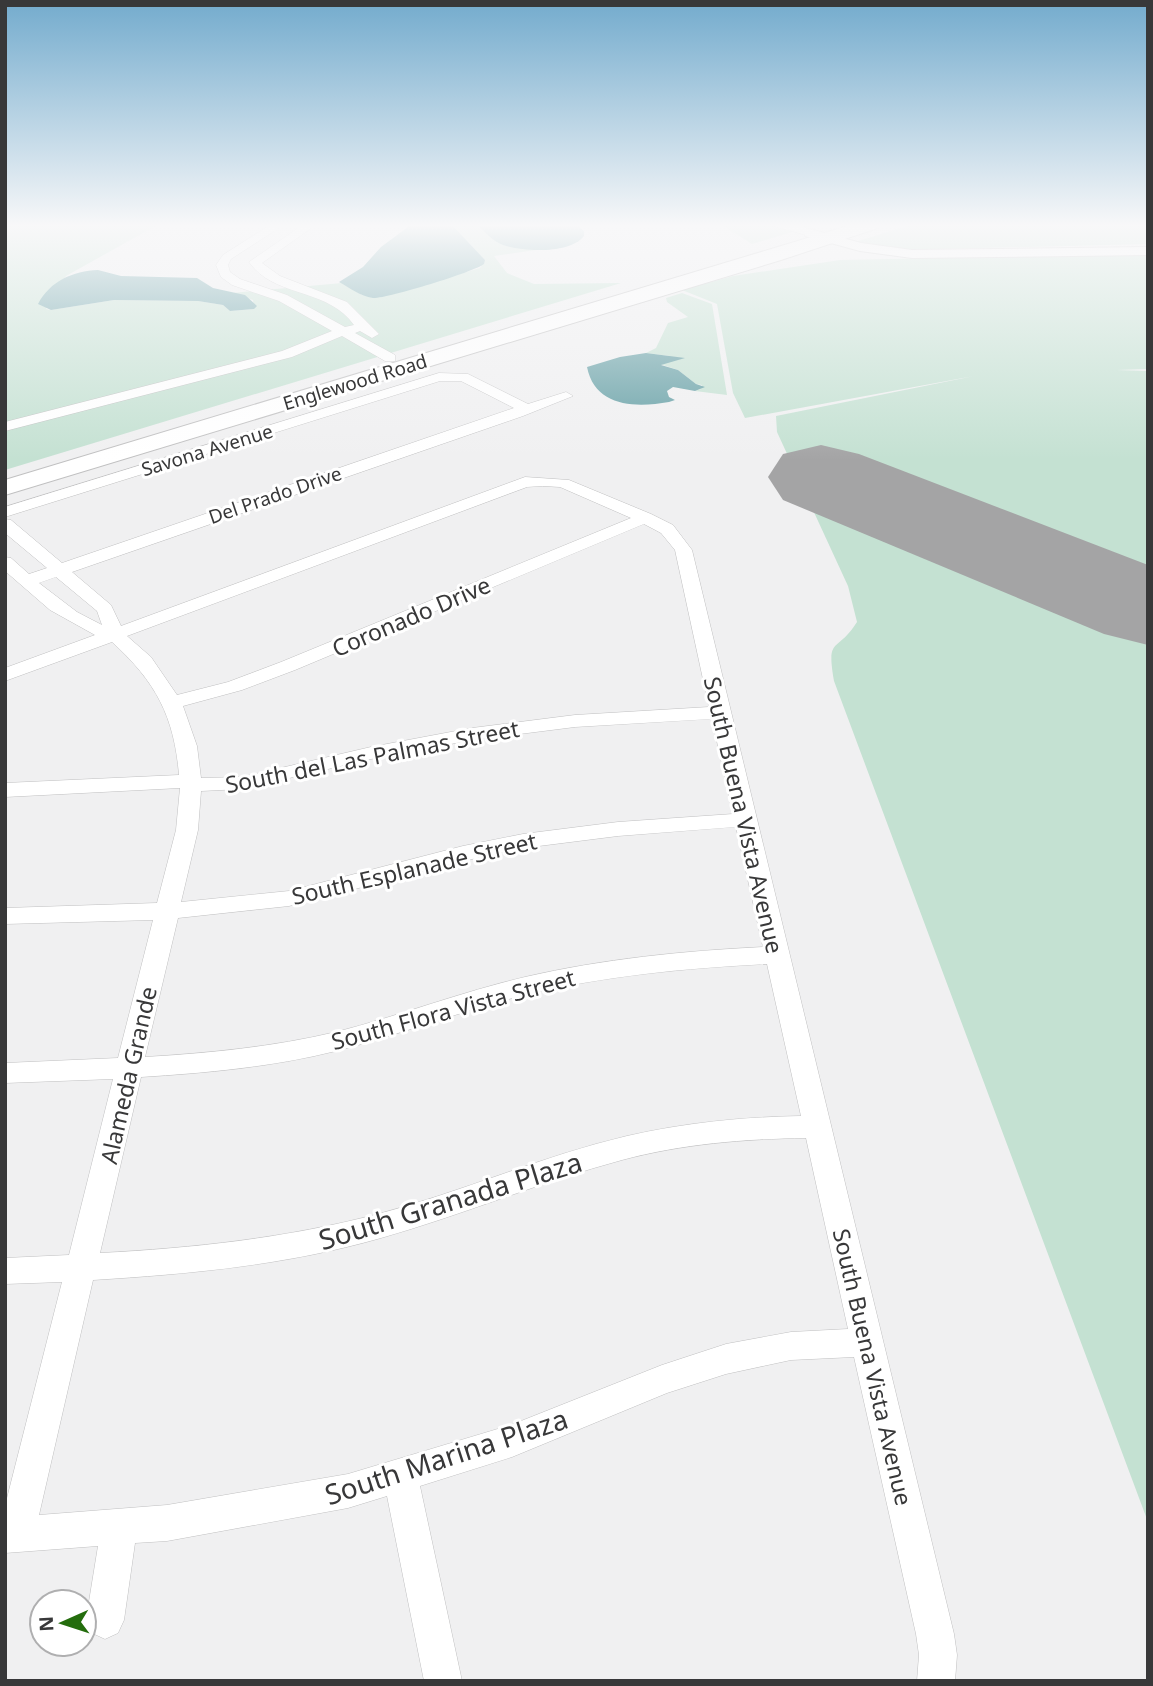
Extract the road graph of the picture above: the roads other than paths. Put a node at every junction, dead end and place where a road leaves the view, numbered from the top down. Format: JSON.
{"nodes":[{"id":1,"x":291,"y":303,"type":"edge"},
{"id":2,"x":337,"y":303,"type":"edge"},
{"id":3,"x":353,"y":303,"type":"edge"},
{"id":4,"x":574,"y":303,"type":"edge"},
{"id":5,"x":620,"y":303,"type":"edge"},
{"id":6,"x":345,"y":307,"type":"junction"},
{"id":7,"x":311,"y":314,"type":"junction"},
{"id":8,"x":362,"y":328,"type":"junction"},
{"id":9,"x":343,"y":332,"type":"junction"},
{"id":10,"x":397,"y":356,"type":"junction"},
{"id":11,"x":566,"y":396,"type":"dead end"},
{"id":12,"x":293,"y":401,"type":"junction"},
{"id":13,"x":520,"y":411,"type":"junction"},
{"id":14,"x":5,"y":427,"type":"edge"},
{"id":15,"x":5,"y":474,"type":"edge"},
{"id":16,"x":5,"y":488,"type":"edge"},
{"id":17,"x":5,"y":512,"type":"edge"},
{"id":18,"x":645,"y":518,"type":"junction"},
{"id":19,"x":5,"y":524,"type":"edge"},
{"id":20,"x":5,"y":562,"type":"edge"},
{"id":21,"x":57,"y":569,"type":"junction"},
{"id":22,"x":27,"y":581,"type":"junction"},
{"id":23,"x":115,"y":635,"type":"junction"},
{"id":24,"x":5,"y":676,"type":"edge"},
{"id":25,"x":172,"y":703,"type":"junction"},
{"id":26,"x":720,"y":712,"type":"junction"},
{"id":27,"x":191,"y":783,"type":"junction"},
{"id":28,"x":5,"y":790,"type":"edge"},
{"id":29,"x":745,"y":820,"type":"junction"},
{"id":30,"x":167,"y":910,"type":"junction"},
{"id":31,"x":5,"y":916,"type":"edge"},
{"id":32,"x":777,"y":955,"type":"junction"},
{"id":33,"x":130,"y":1067,"type":"junction"},
{"id":34,"x":5,"y":1073,"type":"edge"},
{"id":35,"x":818,"y":1127,"type":"junction"},
{"id":36,"x":82,"y":1268,"type":"junction"},
{"id":37,"x":5,"y":1271,"type":"edge"},
{"id":38,"x":867,"y":1342,"type":"junction"},
{"id":39,"x":401,"y":1477,"type":"junction"},
{"id":40,"x":118,"y":1528,"type":"junction"},
{"id":41,"x":11,"y":1535,"type":"edge"},
{"id":42,"x":105,"y":1620,"type":"dead end"},
{"id":43,"x":443,"y":1681,"type":"edge"},
{"id":44,"x":936,"y":1681,"type":"edge"}],
"edges":[{"from":1,"to":7,"type":"street"},
{"from":2,"to":6,"type":"street"},
{"from":3,"to":8,"type":"street"},
{"from":4,"to":10,"type":"main road","name":"Englewood Road"},
{"from":5,"to":12,"type":"main road","name":"Englewood Road"},
{"from":6,"to":7,"type":"street"},
{"from":6,"to":8,"type":"street"},
{"from":7,"to":9,"type":"street"},
{"from":8,"to":9,"type":"street"},
{"from":8,"to":10,"type":"street"},
{"from":9,"to":10,"type":"street"},
{"from":9,"to":14,"type":"street"},
{"from":10,"to":12,"type":"main road"},
{"from":10,"to":15,"type":"main road","name":"Englewood Road"},
{"from":11,"to":13,"type":"street","name":"Del Prado Drive"},
{"from":12,"to":16,"type":"main road","name":"Englewood Road"},
{"from":13,"to":17,"type":"street","name":"Savona Avenue"},
{"from":13,"to":21,"type":"street","name":"Del Prado Drive"},
{"from":18,"to":23,"type":"street","name":"South Buena Vista Avenue"},
{"from":18,"to":25,"type":"street","name":"Coronado Drive"},
{"from":18,"to":26,"type":"street","name":"South Buena Vista Avenue"},
{"from":19,"to":21,"type":"street"},
{"from":20,"to":22,"type":"street"},
{"from":21,"to":22,"type":"street","name":"Del Prado Drive"},
{"from":21,"to":23,"type":"street"},
{"from":22,"to":23,"type":"street"},
{"from":23,"to":24,"type":"street","name":"South Buena Vista Avenue"},
{"from":23,"to":25,"type":"street","name":"Alameda Grande"},
{"from":25,"to":27,"type":"street","name":"Alameda Grande"},
{"from":26,"to":27,"type":"street","name":"South del Las Palmas Street"},
{"from":26,"to":29,"type":"street","name":"South Buena Vista Avenue"},
{"from":27,"to":28,"type":"street","name":"South del Las Palmas Street"},
{"from":27,"to":30,"type":"street","name":"Alameda Grande"},
{"from":29,"to":30,"type":"street","name":"South Esplanade Street"},
{"from":29,"to":32,"type":"street","name":"South Buena Vista Avenue"},
{"from":30,"to":31,"type":"street","name":"South Esplanade Street"},
{"from":30,"to":33,"type":"street","name":"Alameda Grande"},
{"from":32,"to":33,"type":"street","name":"South Flora Vista Street"},
{"from":32,"to":35,"type":"street","name":"South Buena Vista Avenue"},
{"from":33,"to":34,"type":"street","name":"South Flora Vista Street"},
{"from":33,"to":36,"type":"street","name":"Alameda Grande"},
{"from":35,"to":36,"type":"street","name":"South Granada Plaza"},
{"from":35,"to":38,"type":"street","name":"South Buena Vista Avenue"},
{"from":36,"to":37,"type":"street"},
{"from":36,"to":41,"type":"street","name":"Alameda Grande"},
{"from":38,"to":39,"type":"street","name":"South Marina Plaza"},
{"from":38,"to":44,"type":"street","name":"South Buena Vista Avenue"},
{"from":39,"to":40,"type":"street","name":"South Marina Plaza"},
{"from":39,"to":43,"type":"street"},
{"from":40,"to":41,"type":"street","name":"South Marina Plaza"},
{"from":40,"to":42,"type":"street"}]}
